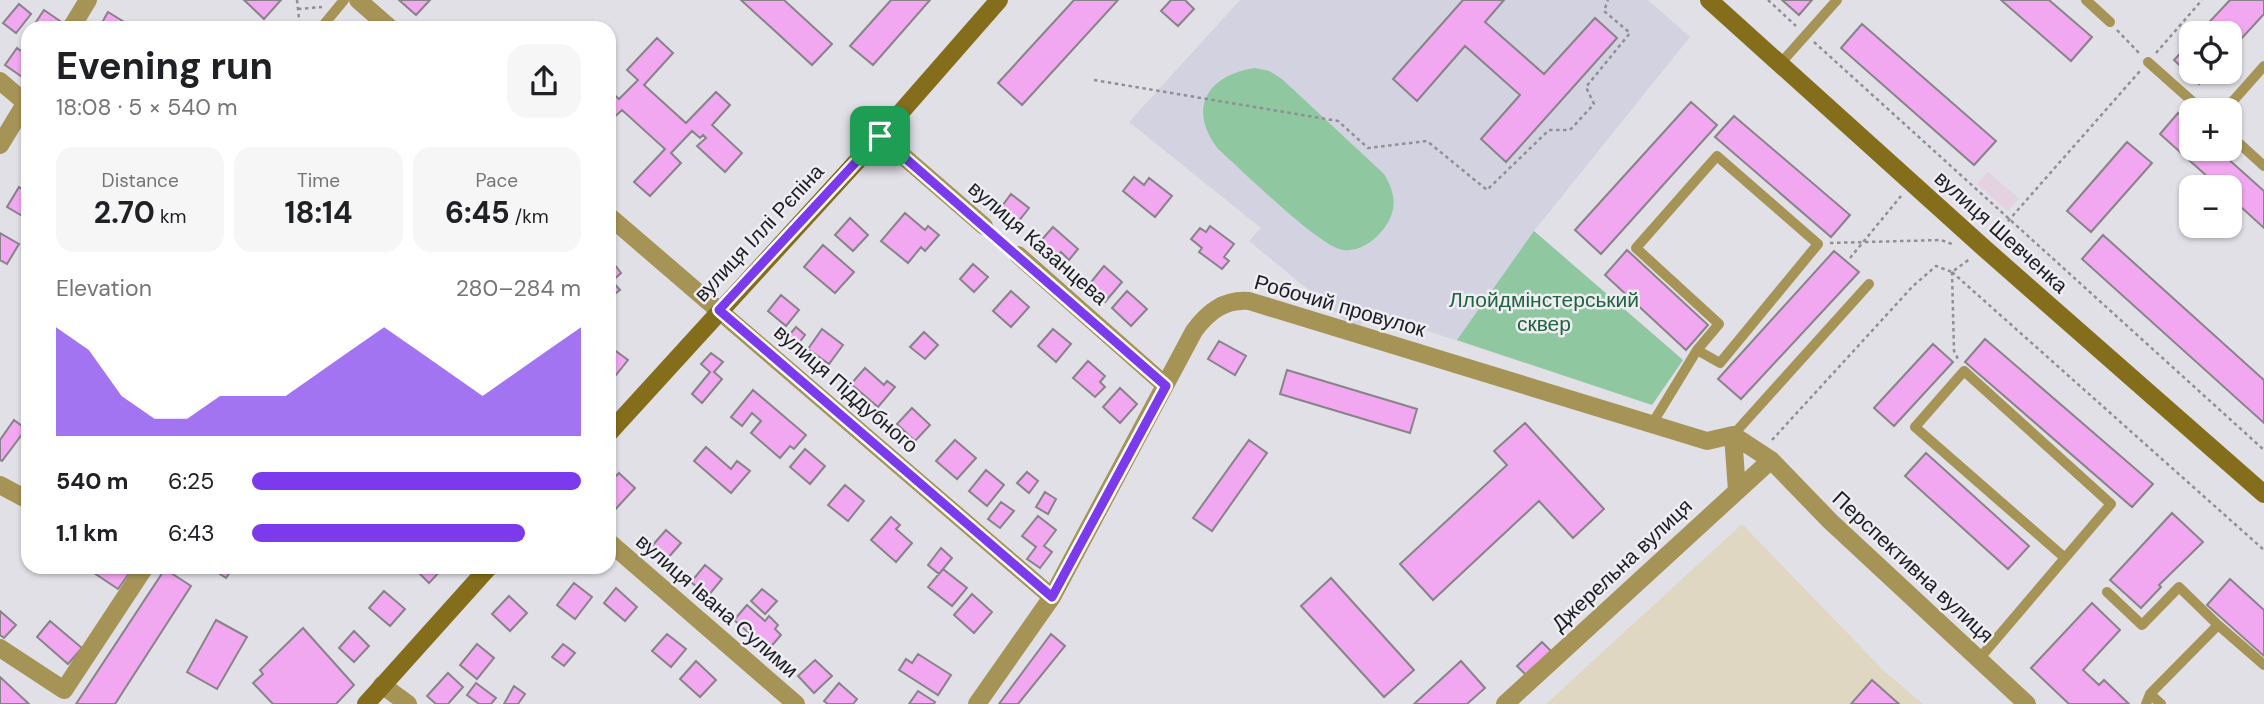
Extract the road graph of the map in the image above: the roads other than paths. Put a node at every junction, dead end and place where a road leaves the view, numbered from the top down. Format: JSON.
{"nodes":[{"id":1,"x":88,"y":0,"type":"edge"},
{"id":2,"x":358,"y":0,"type":"edge"},
{"id":3,"x":999,"y":0,"type":"edge"},
{"id":4,"x":1709,"y":0,"type":"edge"},
{"id":5,"x":1836,"y":0,"type":"edge"},
{"id":6,"x":2086,"y":0,"type":"edge"},
{"id":7,"x":341,"y":3,"type":"edge"},
{"id":8,"x":75,"y":21,"type":"edge"},
{"id":9,"x":327,"y":21,"type":"edge"},
{"id":10,"x":382,"y":21,"type":"edge"},
{"id":11,"x":2110,"y":22,"type":"road end"},
{"id":12,"x":2148,"y":61,"type":"road end"},
{"id":13,"x":1780,"y":64,"type":"junction"},
{"id":14,"x":2264,"y":66,"type":"edge"},
{"id":15,"x":0,"y":81,"type":"edge"},
{"id":16,"x":2189,"y":98,"type":"edge"},
{"id":17,"x":2236,"y":98,"type":"edge"},
{"id":18,"x":21,"y":105,"type":"edge"},
{"id":19,"x":21,"y":115,"type":"edge"},
{"id":20,"x":880,"y":136,"type":"junction"},
{"id":21,"x":0,"y":145,"type":"edge"},
{"id":22,"x":2242,"y":146,"type":"edge"},
{"id":23,"x":2264,"y":166,"type":"edge"},
{"id":24,"x":616,"y":222,"type":"edge"},
{"id":25,"x":984,"y":226,"type":"dead end"},
{"id":26,"x":1018,"y":255,"type":"dead end"},
{"id":27,"x":1868,"y":284,"type":"dead end"},
{"id":28,"x":719,"y":310,"type":"junction"},
{"id":29,"x":1697,"y":350,"type":"junction"},
{"id":30,"x":1166,"y":386,"type":"junction"},
{"id":31,"x":1652,"y":424,"type":"junction"},
{"id":32,"x":616,"y":425,"type":"edge"},
{"id":33,"x":1733,"y":435,"type":"junction"},
{"id":34,"x":1765,"y":456,"type":"junction"},
{"id":35,"x":0,"y":485,"type":"edge"},
{"id":36,"x":1737,"y":491,"type":"junction"},
{"id":37,"x":2264,"y":495,"type":"edge"},
{"id":38,"x":21,"y":496,"type":"edge"},
{"id":39,"x":616,"y":548,"type":"edge"},
{"id":40,"x":2064,"y":558,"type":"junction"},
{"id":41,"x":140,"y":574,"type":"edge"},
{"id":42,"x":483,"y":574,"type":"edge"},
{"id":43,"x":2107,"y":592,"type":"dead end"},
{"id":44,"x":1052,"y":597,"type":"junction"},
{"id":45,"x":2218,"y":625,"type":"junction"},
{"id":46,"x":0,"y":648,"type":"edge"},
{"id":47,"x":1979,"y":659,"type":"junction"},
{"id":48,"x":2264,"y":665,"type":"edge"},
{"id":49,"x":383,"y":685,"type":"junction"},
{"id":50,"x":2150,"y":694,"type":"junction"},
{"id":51,"x":366,"y":704,"type":"edge"},
{"id":52,"x":408,"y":704,"type":"edge"},
{"id":53,"x":796,"y":704,"type":"edge"},
{"id":54,"x":976,"y":704,"type":"edge"},
{"id":55,"x":1505,"y":704,"type":"edge"},
{"id":56,"x":2027,"y":704,"type":"edge"},
{"id":57,"x":2146,"y":704,"type":"edge"},
{"id":58,"x":2161,"y":704,"type":"edge"}],
"edges":[{"from":1,"to":8,"type":"street"},
{"from":2,"to":10,"type":"street"},
{"from":3,"to":20,"type":"street","name":"вулиця Іллі Рєпіна"},
{"from":4,"to":13,"type":"street","name":"вулиця Шевченка"},
{"from":5,"to":13,"type":"lane"},
{"from":6,"to":11,"type":"lane"},
{"from":7,"to":9,"type":"lane"},
{"from":12,"to":16,"type":"lane"},
{"from":13,"to":37,"type":"street","name":"вулиця Шевченка"},
{"from":14,"to":17,"type":"lane"},
{"from":15,"to":18,"type":"street"},
{"from":19,"to":21,"type":"street"},
{"from":20,"to":25,"type":"street","name":"вулиця Казанцева"},
{"from":20,"to":28,"type":"street","name":"вулиця Іллі Рєпіна"},
{"from":22,"to":23,"type":"lane"},
{"from":24,"to":28,"type":"street","name":"вулиця Піддубного"},
{"from":26,"to":30,"type":"street","name":"вулиця Казанцева"},
{"from":27,"to":33,"type":"lane"},
{"from":28,"to":32,"type":"street","name":"вулиця Іллі Рєпіна"},
{"from":28,"to":44,"type":"street","name":"вулиця Піддубного"},
{"from":29,"to":29,"type":"lane"},
{"from":29,"to":31,"type":"lane"},
{"from":30,"to":31,"type":"street","name":"Робочий провулок"},
{"from":30,"to":44,"type":"street","name":"Робочий провулок"},
{"from":31,"to":33,"type":"street","name":"Робочий провулок"},
{"from":33,"to":34,"type":"street"},
{"from":33,"to":36,"type":"street"},
{"from":34,"to":36,"type":"street","name":"Джерельна вулиця"},
{"from":34,"to":47,"type":"street","name":"Перспективна вулиця"},
{"from":35,"to":38,"type":"street"},
{"from":36,"to":55,"type":"street","name":"Джерельна вулиця"},
{"from":39,"to":53,"type":"street","name":"вулиця Івана Сулими"},
{"from":40,"to":40,"type":"lane"},
{"from":40,"to":47,"type":"lane"},
{"from":41,"to":46,"type":"street"},
{"from":42,"to":49,"type":"street"},
{"from":43,"to":45,"type":"lane"},
{"from":44,"to":54,"type":"street","name":"Робочий провулок"},
{"from":45,"to":48,"type":"lane"},
{"from":45,"to":50,"type":"lane"},
{"from":47,"to":56,"type":"street","name":"Перспективна вулиця"},
{"from":49,"to":51,"type":"street"},
{"from":49,"to":52,"type":"street"},
{"from":50,"to":57,"type":"lane"},
{"from":50,"to":58,"type":"lane"}]}
